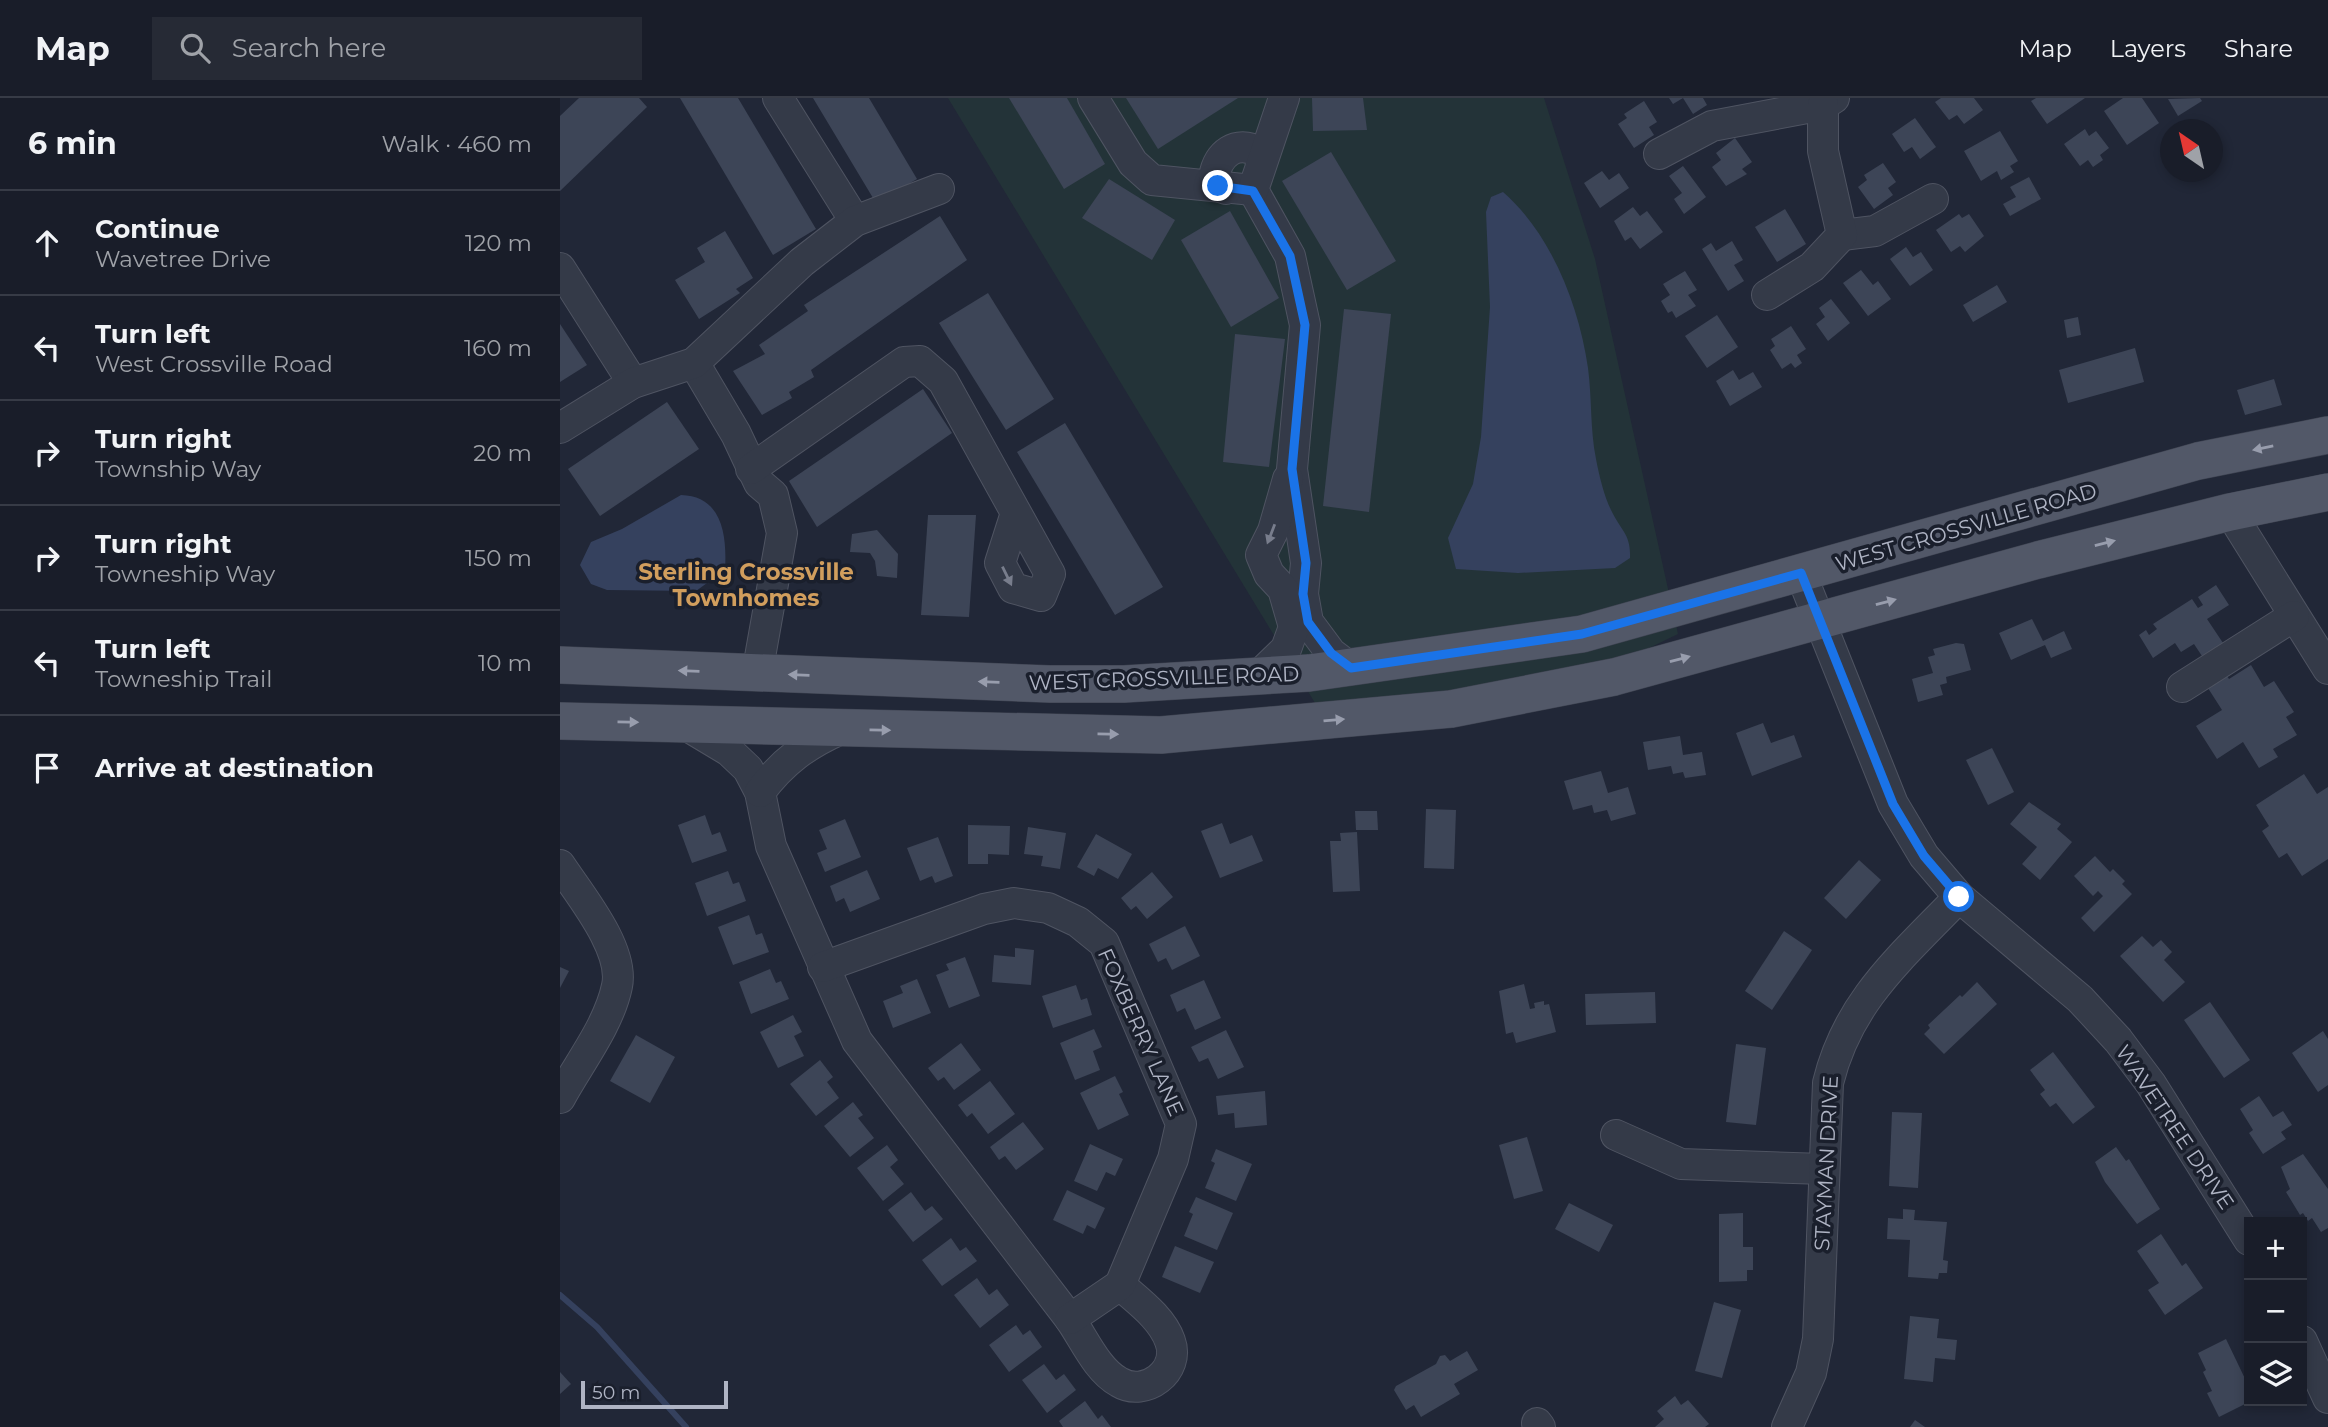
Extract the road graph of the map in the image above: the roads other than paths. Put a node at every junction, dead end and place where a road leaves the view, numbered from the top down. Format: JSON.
{"nodes":[{"id":1,"x":778,"y":98,"type":"edge"},
{"id":2,"x":1093,"y":98,"type":"edge"},
{"id":3,"x":1284,"y":98,"type":"edge"},
{"id":4,"x":1828,"y":102,"type":"edge"},
{"id":5,"x":1659,"y":154,"type":"dead end"},
{"id":6,"x":1246,"y":181,"type":"junction"},
{"id":7,"x":939,"y":189,"type":"dead end"},
{"id":8,"x":1933,"y":199,"type":"dead end"},
{"id":9,"x":855,"y":221,"type":"junction"},
{"id":10,"x":1842,"y":235,"type":"junction"},
{"id":11,"x":560,"y":268,"type":"edge"},
{"id":12,"x":1768,"y":295,"type":"dead end"},
{"id":13,"x":694,"y":363,"type":"junction"},
{"id":14,"x":633,"y":383,"type":"junction"},
{"id":15,"x":560,"y":428,"type":"edge"},
{"id":16,"x":2328,"y":435,"type":"edge"},
{"id":17,"x":1292,"y":469,"type":"junction"},
{"id":18,"x":755,"y":476,"type":"junction"},
{"id":19,"x":2328,"y":492,"type":"edge"},
{"id":20,"x":2230,"y":512,"type":"junction"},
{"id":21,"x":1016,"y":513,"type":"junction"},
{"id":22,"x":1801,"y":573,"type":"junction"},
{"id":23,"x":2294,"y":615,"type":"junction"},
{"id":24,"x":1820,"y":620,"type":"junction"},
{"id":25,"x":1301,"y":624,"type":"junction"},
{"id":26,"x":560,"y":665,"type":"edge"},
{"id":27,"x":1351,"y":668,"type":"junction"},
{"id":28,"x":2328,"y":669,"type":"edge"},
{"id":29,"x":757,"y":674,"type":"junction"},
{"id":30,"x":1257,"y":677,"type":"junction"},
{"id":31,"x":2182,"y":687,"type":"dead end"},
{"id":32,"x":560,"y":721,"type":"edge"},
{"id":33,"x":684,"y":723,"type":"junction"},
{"id":34,"x":841,"y":729,"type":"junction"},
{"id":35,"x":760,"y":792,"type":"junction"},
{"id":36,"x":560,"y":865,"type":"edge"},
{"id":37,"x":1959,"y":897,"type":"junction"},
{"id":38,"x":823,"y":967,"type":"junction"},
{"id":39,"x":560,"y":1098,"type":"edge"},
{"id":40,"x":1616,"y":1135,"type":"dead end"},
{"id":41,"x":1824,"y":1169,"type":"junction"},
{"id":42,"x":2244,"y":1232,"type":"edge"},
{"id":43,"x":1120,"y":1285,"type":"junction"},
{"id":44,"x":1070,"y":1318,"type":"junction"},
{"id":45,"x":2303,"y":1343,"type":"edge"},
{"id":46,"x":2328,"y":1398,"type":"edge"},
{"id":47,"x":1787,"y":1427,"type":"edge"}],
"edges":[{"from":1,"to":9,"type":"street"},
{"from":2,"to":6,"type":"street"},
{"from":3,"to":6,"type":"street"},
{"from":4,"to":5,"type":"street"},
{"from":4,"to":10,"type":"street"},
{"from":6,"to":17,"type":"street"},
{"from":7,"to":9,"type":"street"},
{"from":8,"to":10,"type":"street"},
{"from":9,"to":13,"type":"street"},
{"from":10,"to":12,"type":"street"},
{"from":11,"to":14,"type":"street"},
{"from":13,"to":14,"type":"street"},
{"from":13,"to":18,"type":"street"},
{"from":14,"to":15,"type":"street"},
{"from":16,"to":22,"type":"main road","name":"WEST CROSSVILLE ROAD","one_way":true},
{"from":17,"to":25,"type":"street"},
{"from":17,"to":25,"type":"street","one_way":true},
{"from":18,"to":21,"type":"street"},
{"from":18,"to":29,"type":"street"},
{"from":19,"to":20,"type":"main road"},
{"from":20,"to":23,"type":"street"},
{"from":24,"to":20,"type":"main road","one_way":true},
{"from":21,"to":21,"type":"street","one_way":true},
{"from":22,"to":24,"type":"street","name":"WAVETREE DRIVE"},
{"from":22,"to":27,"type":"main road","name":"WEST CROSSVILLE ROAD"},
{"from":23,"to":28,"type":"street"},
{"from":23,"to":31,"type":"street"},
{"from":34,"to":24,"type":"main road","one_way":true},
{"from":24,"to":37,"type":"street","name":"WAVETREE DRIVE"},
{"from":25,"to":27,"type":"street"},
{"from":25,"to":30,"type":"street"},
{"from":29,"to":26,"type":"main road","name":"WEST CROSSVILLE ROAD","one_way":true},
{"from":27,"to":30,"type":"main road","name":"WEST CROSSVILLE ROAD"},
{"from":30,"to":29,"type":"main road","name":"WEST CROSSVILLE ROAD","one_way":true},
{"from":32,"to":33,"type":"main road","one_way":true},
{"from":33,"to":34,"type":"main road"},
{"from":33,"to":35,"type":"street"},
{"from":34,"to":35,"type":"street"},
{"from":35,"to":38,"type":"street"},
{"from":36,"to":39,"type":"street"},
{"from":37,"to":41,"type":"street","name":"STAYMAN DRIVE"},
{"from":37,"to":42,"type":"street","name":"WAVETREE DRIVE"},
{"from":38,"to":43,"type":"street","name":"FOXBERRY LANE"},
{"from":38,"to":44,"type":"street"},
{"from":40,"to":41,"type":"street"},
{"from":41,"to":47,"type":"street","name":"STAYMAN DRIVE"},
{"from":43,"to":44,"type":"street"},
{"from":43,"to":44,"type":"street"},
{"from":45,"to":46,"type":"street"}]}
